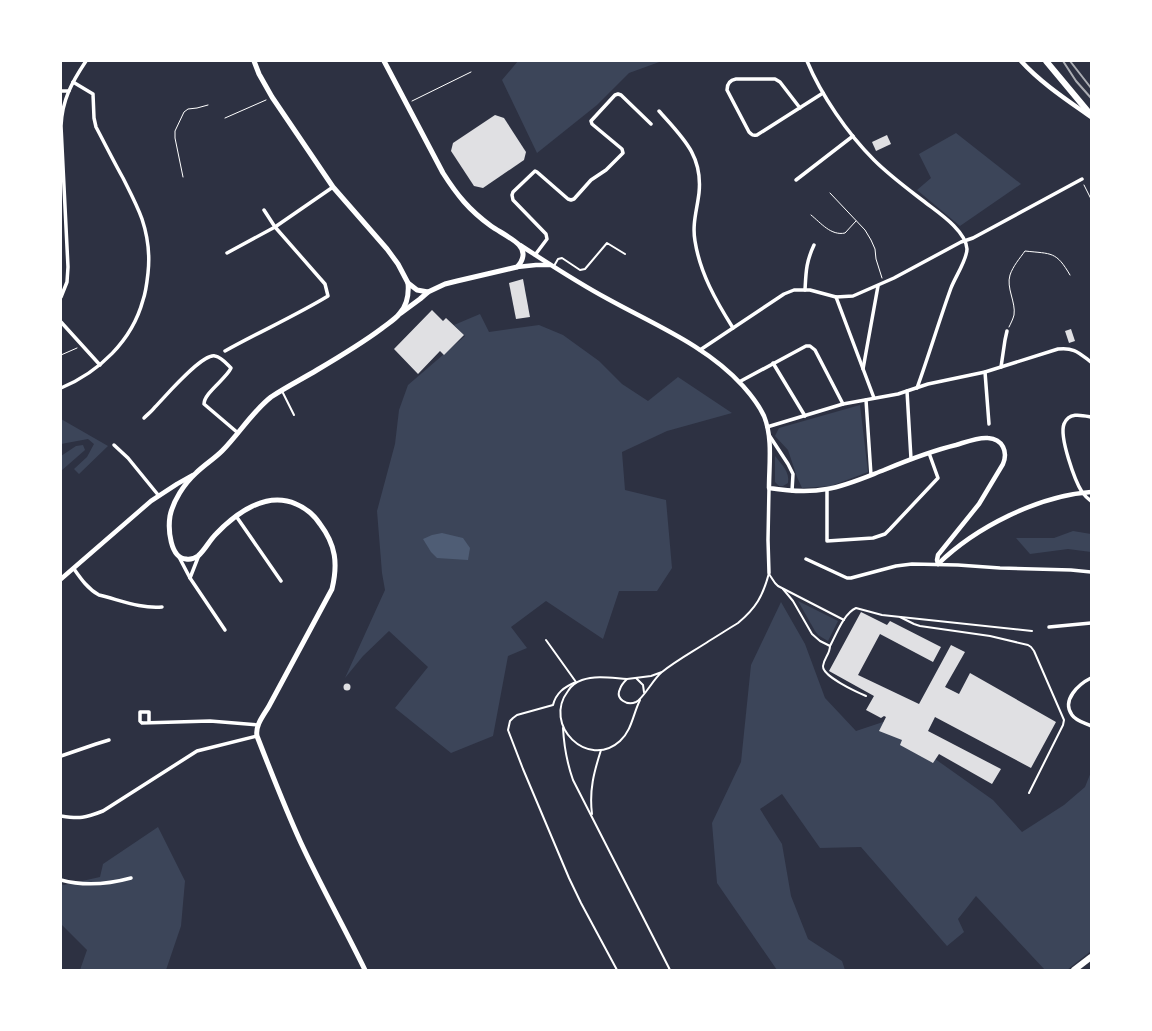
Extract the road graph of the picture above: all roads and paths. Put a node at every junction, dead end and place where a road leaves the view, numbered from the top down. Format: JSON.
{"nodes":[{"id":1,"x":86,"y":61,"type":"edge"},
{"id":2,"x":254,"y":61,"type":"edge"},
{"id":3,"x":384,"y":61,"type":"edge"},
{"id":4,"x":807,"y":61,"type":"edge"},
{"id":5,"x":1021,"y":61,"type":"edge"},
{"id":6,"x":1046,"y":61,"type":"edge"},
{"id":7,"x":471,"y":72,"type":"dead end"},
{"id":8,"x":73,"y":82,"type":"junction"},
{"id":9,"x":69,"y":90,"type":"junction"},
{"id":10,"x":61,"y":91,"type":"edge"},
{"id":11,"x":823,"y":93,"type":"junction"},
{"id":12,"x":272,"y":97,"type":"junction"},
{"id":13,"x":406,"y":104,"type":"junction"},
{"id":14,"x":208,"y":105,"type":"dead end"},
{"id":15,"x":800,"y":108,"type":"junction"},
{"id":16,"x":658,"y":111,"type":"dead end"},
{"id":17,"x":1091,"y":116,"type":"edge"},
{"id":18,"x":225,"y":118,"type":"dead end"},
{"id":19,"x":651,"y":124,"type":"dead end"},
{"id":20,"x":853,"y":136,"type":"junction"},
{"id":21,"x":62,"y":143,"type":"edge"},
{"id":22,"x":183,"y":177,"type":"dead end"},
{"id":23,"x":1082,"y":179,"type":"joint"},
{"id":24,"x":796,"y":180,"type":"dead end"},
{"id":25,"x":333,"y":187,"type":"junction"},
{"id":26,"x":830,"y":194,"type":"dead end"},
{"id":27,"x":1091,"y":199,"type":"edge"},
{"id":28,"x":264,"y":210,"type":"dead end"},
{"id":29,"x":811,"y":215,"type":"dead end"},
{"id":30,"x":856,"y":221,"type":"junction"},
{"id":31,"x":275,"y":227,"type":"junction"},
{"id":32,"x":965,"y":241,"type":"junction"},
{"id":33,"x":519,"y":245,"type":"junction"},
{"id":34,"x":814,"y":245,"type":"dead end"},
{"id":35,"x":227,"y":253,"type":"dead end"},
{"id":36,"x":625,"y":254,"type":"dead end"},
{"id":37,"x":535,"y":255,"type":"junction"},
{"id":38,"x":554,"y":266,"type":"junction"},
{"id":39,"x":518,"y":267,"type":"junction"},
{"id":40,"x":1070,"y":275,"type":"dead end"},
{"id":41,"x":408,"y":283,"type":"junction"},
{"id":42,"x":883,"y":283,"type":"junction"},
{"id":43,"x":878,"y":286,"type":"junction"},
{"id":44,"x":805,"y":290,"type":"junction"},
{"id":45,"x":428,"y":292,"type":"junction"},
{"id":46,"x":61,"y":297,"type":"edge"},
{"id":47,"x":836,"y":297,"type":"junction"},
{"id":48,"x":400,"y":314,"type":"junction"},
{"id":49,"x":61,"y":322,"type":"edge"},
{"id":50,"x":733,"y":328,"type":"junction"},
{"id":51,"x":1008,"y":331,"type":"joint"},
{"id":52,"x":82,"y":345,"type":"junction"},
{"id":53,"x":700,"y":350,"type":"junction"},
{"id":54,"x":225,"y":351,"type":"dead end"},
{"id":55,"x":61,"y":354,"type":"edge"},
{"id":56,"x":1091,"y":362,"type":"edge"},
{"id":57,"x":773,"y":363,"type":"junction"},
{"id":58,"x":100,"y":365,"type":"junction"},
{"id":59,"x":1001,"y":367,"type":"junction"},
{"id":60,"x":863,"y":370,"type":"junction"},
{"id":61,"x":985,"y":372,"type":"junction"},
{"id":62,"x":739,"y":382,"type":"junction"},
{"id":63,"x":61,"y":388,"type":"edge"},
{"id":64,"x":917,"y":388,"type":"junction"},
{"id":65,"x":281,"y":390,"type":"junction"},
{"id":66,"x":907,"y":391,"type":"junction"},
{"id":67,"x":874,"y":398,"type":"junction"},
{"id":68,"x":866,"y":400,"type":"junction"},
{"id":69,"x":843,"y":404,"type":"junction"},
{"id":70,"x":294,"y":415,"type":"dead end"},
{"id":71,"x":805,"y":416,"type":"junction"},
{"id":72,"x":1091,"y":416,"type":"edge"},
{"id":73,"x":144,"y":418,"type":"dead end"},
{"id":74,"x":989,"y":424,"type":"dead end"},
{"id":75,"x":767,"y":427,"type":"junction"},
{"id":76,"x":238,"y":433,"type":"junction"},
{"id":77,"x":768,"y":433,"type":"junction"},
{"id":78,"x":114,"y":445,"type":"dead end"},
{"id":79,"x":929,"y":453,"type":"junction"},
{"id":80,"x":911,"y":459,"type":"junction"},
{"id":81,"x":194,"y":474,"type":"junction"},
{"id":82,"x":871,"y":475,"type":"junction"},
{"id":83,"x":769,"y":488,"type":"junction"},
{"id":84,"x":826,"y":489,"type":"junction"},
{"id":85,"x":792,"y":491,"type":"junction"},
{"id":86,"x":1082,"y":492,"type":"junction"},
{"id":87,"x":1091,"y":492,"type":"edge"},
{"id":88,"x":159,"y":496,"type":"junction"},
{"id":89,"x":1091,"y":502,"type":"edge"},
{"id":90,"x":236,"y":516,"type":"junction"},
{"id":91,"x":199,"y":555,"type":"junction"},
{"id":92,"x":179,"y":557,"type":"junction"},
{"id":93,"x":806,"y":559,"type":"dead end"},
{"id":94,"x":938,"y":564,"type":"junction"},
{"id":95,"x":74,"y":569,"type":"junction"},
{"id":96,"x":1091,"y":572,"type":"edge"},
{"id":97,"x":768,"y":573,"type":"junction"},
{"id":98,"x":190,"y":578,"type":"junction"},
{"id":99,"x":61,"y":579,"type":"edge"},
{"id":100,"x":281,"y":581,"type":"dead end"},
{"id":101,"x":784,"y":589,"type":"junction"},
{"id":102,"x":162,"y":607,"type":"dead end"},
{"id":103,"x":899,"y":617,"type":"junction"},
{"id":104,"x":844,"y":620,"type":"junction"},
{"id":105,"x":1091,"y":622,"type":"edge"},
{"id":106,"x":1049,"y":627,"type":"dead end"},
{"id":107,"x":224,"y":630,"type":"dead end"},
{"id":108,"x":1032,"y":631,"type":"dead end"},
{"id":109,"x":546,"y":640,"type":"dead end"},
{"id":110,"x":830,"y":646,"type":"junction"},
{"id":111,"x":662,"y":672,"type":"junction"},
{"id":112,"x":636,"y":678,"type":"junction"},
{"id":113,"x":1091,"y":678,"type":"edge"},
{"id":114,"x":627,"y":679,"type":"junction"},
{"id":115,"x":576,"y":682,"type":"junction"},
{"id":116,"x":644,"y":694,"type":"junction"},
{"id":117,"x":866,"y":696,"type":"dead end"},
{"id":118,"x":640,"y":700,"type":"junction"},
{"id":119,"x":149,"y":723,"type":"dead end"},
{"id":120,"x":258,"y":725,"type":"junction"},
{"id":121,"x":1091,"y":726,"type":"edge"},
{"id":122,"x":563,"y":728,"type":"junction"},
{"id":123,"x":257,"y":736,"type":"junction"},
{"id":124,"x":109,"y":740,"type":"dead end"},
{"id":125,"x":601,"y":750,"type":"junction"},
{"id":126,"x":61,"y":756,"type":"edge"},
{"id":127,"x":1029,"y":793,"type":"dead end"},
{"id":128,"x":592,"y":815,"type":"junction"},
{"id":129,"x":61,"y":816,"type":"edge"},
{"id":130,"x":131,"y":878,"type":"dead end"},
{"id":131,"x":61,"y":880,"type":"edge"},
{"id":132,"x":1091,"y":957,"type":"edge"},
{"id":133,"x":365,"y":970,"type":"edge"},
{"id":134,"x":617,"y":970,"type":"edge"},
{"id":135,"x":670,"y":970,"type":"edge"},
{"id":136,"x":1074,"y":970,"type":"edge"}],
"edges":[{"from":1,"to":8,"type":"street"},
{"from":2,"to":12,"type":"main road"},
{"from":3,"to":13,"type":"main road"},
{"from":4,"to":11,"type":"street"},
{"from":5,"to":17,"type":"street"},
{"from":6,"to":17,"type":"highway"},
{"from":7,"to":13,"type":"path"},
{"from":8,"to":9,"type":"street"},
{"from":8,"to":58,"type":"street"},
{"from":9,"to":10,"type":"street"},
{"from":9,"to":21,"type":"street"},
{"from":11,"to":15,"type":"street"},
{"from":11,"to":20,"type":"street"},
{"from":12,"to":18,"type":"path"},
{"from":12,"to":25,"type":"main road"},
{"from":13,"to":33,"type":"main road"},
{"from":14,"to":22,"type":"path"},
{"from":15,"to":15,"type":"street"},
{"from":16,"to":50,"type":"street"},
{"from":19,"to":37,"type":"street"},
{"from":20,"to":24,"type":"street"},
{"from":20,"to":32,"type":"street"},
{"from":21,"to":46,"type":"street"},
{"from":23,"to":27,"type":"path"},
{"from":23,"to":32,"type":"street"},
{"from":25,"to":31,"type":"street"},
{"from":25,"to":41,"type":"main road"},
{"from":26,"to":30,"type":"path"},
{"from":28,"to":31,"type":"street"},
{"from":29,"to":30,"type":"path"},
{"from":30,"to":42,"type":"path"},
{"from":31,"to":35,"type":"street"},
{"from":31,"to":54,"type":"street"},
{"from":32,"to":42,"type":"street"},
{"from":32,"to":64,"type":"street"},
{"from":33,"to":37,"type":"street"},
{"from":33,"to":39,"type":"main road"},
{"from":34,"to":44,"type":"street"},
{"from":36,"to":38,"type":"lane"},
{"from":37,"to":38,"type":"street"},
{"from":38,"to":39,"type":"street"},
{"from":38,"to":53,"type":"street"},
{"from":39,"to":45,"type":"main road"},
{"from":40,"to":51,"type":"path"},
{"from":41,"to":45,"type":"main road"},
{"from":41,"to":48,"type":"main road"},
{"from":42,"to":43,"type":"street"},
{"from":43,"to":47,"type":"street"},
{"from":43,"to":60,"type":"street"},
{"from":44,"to":47,"type":"street"},
{"from":44,"to":50,"type":"street"},
{"from":45,"to":48,"type":"main road"},
{"from":47,"to":60,"type":"street"},
{"from":48,"to":65,"type":"main road"},
{"from":49,"to":52,"type":"street"},
{"from":50,"to":53,"type":"street"},
{"from":51,"to":59,"type":"street"},
{"from":52,"to":55,"type":"path"},
{"from":52,"to":58,"type":"street"},
{"from":53,"to":62,"type":"street"},
{"from":56,"to":59,"type":"street"},
{"from":57,"to":62,"type":"street"},
{"from":57,"to":69,"type":"street"},
{"from":57,"to":71,"type":"street"},
{"from":58,"to":63,"type":"street"},
{"from":59,"to":61,"type":"street"},
{"from":60,"to":67,"type":"street"},
{"from":61,"to":64,"type":"street"},
{"from":61,"to":74,"type":"street"},
{"from":62,"to":75,"type":"street"},
{"from":64,"to":66,"type":"street"},
{"from":65,"to":70,"type":"lane"},
{"from":65,"to":76,"type":"main road"},
{"from":66,"to":67,"type":"street"},
{"from":66,"to":80,"type":"street"},
{"from":67,"to":68,"type":"street"},
{"from":68,"to":69,"type":"street"},
{"from":68,"to":82,"type":"street"},
{"from":69,"to":71,"type":"street"},
{"from":71,"to":75,"type":"street"},
{"from":72,"to":86,"type":"street"},
{"from":73,"to":76,"type":"street"},
{"from":75,"to":77,"type":"street"},
{"from":76,"to":81,"type":"main road"},
{"from":77,"to":83,"type":"street"},
{"from":77,"to":85,"type":"street"},
{"from":78,"to":88,"type":"street"},
{"from":79,"to":80,"type":"street"},
{"from":79,"to":84,"type":"street"},
{"from":79,"to":94,"type":"street"},
{"from":80,"to":82,"type":"street"},
{"from":81,"to":88,"type":"street"},
{"from":81,"to":92,"type":"main road"},
{"from":82,"to":84,"type":"street"},
{"from":83,"to":85,"type":"street"},
{"from":83,"to":97,"type":"street"},
{"from":84,"to":85,"type":"street"},
{"from":86,"to":87,"type":"street"},
{"from":86,"to":89,"type":"street"},
{"from":86,"to":94,"type":"street"},
{"from":88,"to":95,"type":"street"},
{"from":90,"to":91,"type":"main road"},
{"from":90,"to":100,"type":"street"},
{"from":90,"to":120,"type":"main road"},
{"from":91,"to":92,"type":"main road"},
{"from":91,"to":98,"type":"street"},
{"from":92,"to":98,"type":"street"},
{"from":93,"to":94,"type":"street"},
{"from":94,"to":96,"type":"street"},
{"from":95,"to":99,"type":"street"},
{"from":95,"to":102,"type":"street"},
{"from":97,"to":101,"type":"lane"},
{"from":97,"to":111,"type":"lane"},
{"from":98,"to":107,"type":"street"},
{"from":101,"to":104,"type":"lane"},
{"from":101,"to":110,"type":"lane"},
{"from":103,"to":104,"type":"lane"},
{"from":103,"to":108,"type":"lane"},
{"from":103,"to":127,"type":"lane"},
{"from":104,"to":110,"type":"lane"},
{"from":105,"to":106,"type":"street"},
{"from":109,"to":115,"type":"lane"},
{"from":110,"to":117,"type":"lane"},
{"from":111,"to":112,"type":"lane"},
{"from":111,"to":116,"type":"lane"},
{"from":112,"to":114,"type":"lane"},
{"from":112,"to":116,"type":"lane"},
{"from":113,"to":121,"type":"street"},
{"from":114,"to":115,"type":"lane"},
{"from":114,"to":118,"type":"lane"},
{"from":115,"to":122,"type":"lane"},
{"from":115,"to":134,"type":"lane"},
{"from":116,"to":118,"type":"lane"},
{"from":118,"to":125,"type":"lane"},
{"from":119,"to":120,"type":"street"},
{"from":120,"to":123,"type":"main road"},
{"from":122,"to":125,"type":"lane"},
{"from":122,"to":128,"type":"lane"},
{"from":123,"to":129,"type":"street"},
{"from":123,"to":133,"type":"main road"},
{"from":124,"to":126,"type":"street"},
{"from":125,"to":128,"type":"lane"},
{"from":128,"to":135,"type":"lane"},
{"from":130,"to":131,"type":"street"},
{"from":132,"to":136,"type":"highway"}]}
